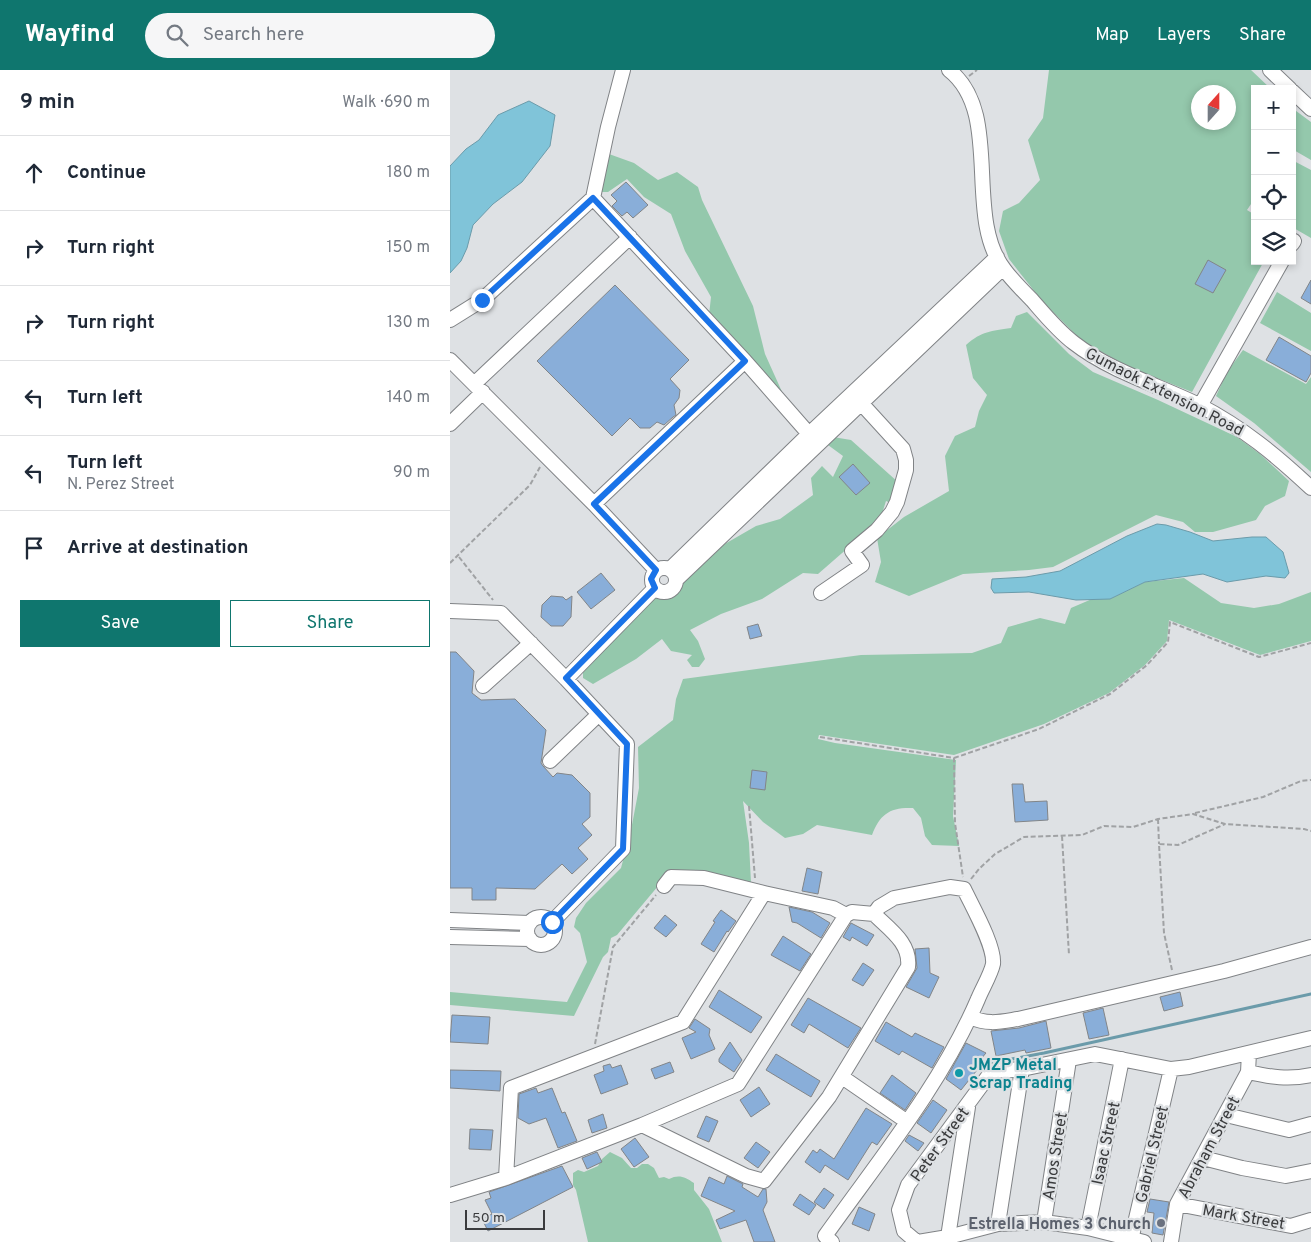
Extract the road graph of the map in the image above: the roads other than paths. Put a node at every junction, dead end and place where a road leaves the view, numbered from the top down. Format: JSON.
{"nodes":[{"id":1,"x":623,"y":70,"type":"edge"},
{"id":2,"x":949,"y":70,"type":"edge"},
{"id":3,"x":1270,"y":70,"type":"edge"},
{"id":4,"x":1286,"y":85,"type":"edge"},
{"id":5,"x":1296,"y":95,"type":"edge"},
{"id":6,"x":1311,"y":109,"type":"edge"},
{"id":7,"x":593,"y":198,"type":"junction"},
{"id":8,"x":630,"y":237,"type":"junction"},
{"id":9,"x":1000,"y":262,"type":"junction"},
{"id":10,"x":1280,"y":265,"type":"edge"},
{"id":11,"x":450,"y":320,"type":"edge"},
{"id":12,"x":450,"y":360,"type":"edge"},
{"id":13,"x":745,"y":361,"type":"junction"},
{"id":14,"x":479,"y":388,"type":"junction"},
{"id":15,"x":861,"y":403,"type":"junction"},
{"id":16,"x":1200,"y":406,"type":"junction"},
{"id":17,"x":450,"y":424,"type":"edge"},
{"id":18,"x":810,"y":434,"type":"junction"},
{"id":19,"x":1311,"y":488,"type":"edge"},
{"id":20,"x":594,"y":504,"type":"junction"},
{"id":21,"x":656,"y":570,"type":"junction"},
{"id":22,"x":673,"y":574,"type":"junction"},
{"id":23,"x":655,"y":588,"type":"junction"},
{"id":24,"x":821,"y":593,"type":"dead end"},
{"id":25,"x":450,"y":611,"type":"edge"},
{"id":26,"x":531,"y":643,"type":"junction"},
{"id":27,"x":566,"y":678,"type":"junction"},
{"id":28,"x":483,"y":686,"type":"dead end"},
{"id":29,"x":599,"y":714,"type":"junction"},
{"id":30,"x":550,"y":762,"type":"dead end"},
{"id":31,"x":664,"y":886,"type":"road end"},
{"id":32,"x":764,"y":893,"type":"junction"},
{"id":33,"x":874,"y":914,"type":"junction"},
{"id":34,"x":846,"y":915,"type":"junction"},
{"id":35,"x":450,"y":920,"type":"edge"},
{"id":36,"x":552,"y":922,"type":"junction"},
{"id":37,"x":530,"y":923,"type":"junction"},
{"id":38,"x":450,"y":937,"type":"edge"},
{"id":39,"x":530,"y":939,"type":"junction"},
{"id":40,"x":1311,"y":947,"type":"edge"},
{"id":41,"x":970,"y":1017,"type":"junction"},
{"id":42,"x":1311,"y":1038,"type":"edge"},
{"id":43,"x":1249,"y":1054,"type":"junction"},
{"id":44,"x":1122,"y":1059,"type":"junction"},
{"id":45,"x":1069,"y":1060,"type":"junction"},
{"id":46,"x":1022,"y":1069,"type":"junction"},
{"id":47,"x":1171,"y":1069,"type":"junction"},
{"id":48,"x":1248,"y":1072,"type":"junction"},
{"id":49,"x":1311,"y":1075,"type":"edge"},
{"id":50,"x":842,"y":1077,"type":"junction"},
{"id":51,"x":969,"y":1103,"type":"junction"},
{"id":52,"x":1226,"y":1115,"type":"junction"},
{"id":53,"x":906,"y":1121,"type":"junction"},
{"id":54,"x":1311,"y":1124,"type":"edge"},
{"id":55,"x":642,"y":1125,"type":"junction"},
{"id":56,"x":1203,"y":1158,"type":"junction"},
{"id":57,"x":1311,"y":1171,"type":"edge"},
{"id":58,"x":506,"y":1178,"type":"junction"},
{"id":59,"x":450,"y":1194,"type":"edge"},
{"id":60,"x":1178,"y":1204,"type":"junction"},
{"id":61,"x":1311,"y":1220,"type":"edge"},
{"id":62,"x":1044,"y":1222,"type":"junction"},
{"id":63,"x":998,"y":1224,"type":"junction"},
{"id":64,"x":1088,"y":1228,"type":"junction"},
{"id":65,"x":948,"y":1237,"type":"junction"},
{"id":66,"x":1138,"y":1241,"type":"edge"},
{"id":67,"x":832,"y":1242,"type":"edge"},
{"id":68,"x":918,"y":1242,"type":"edge"},
{"id":69,"x":1171,"y":1242,"type":"edge"}],
"edges":[{"from":1,"to":7,"type":"street"},
{"from":2,"to":9,"type":"street","name":"Gumaok Extension Road"},
{"from":3,"to":4,"type":"street"},
{"from":5,"to":6,"type":"street"},
{"from":7,"to":8,"type":"street"},
{"from":7,"to":11,"type":"street"},
{"from":8,"to":13,"type":"street"},
{"from":8,"to":14,"type":"street"},
{"from":9,"to":15,"type":"street"},
{"from":9,"to":16,"type":"street","name":"Gumaok Extension Road"},
{"from":9,"to":18,"type":"street"},
{"from":10,"to":16,"type":"street"},
{"from":12,"to":14,"type":"street"},
{"from":13,"to":18,"type":"street"},
{"from":13,"to":20,"type":"street"},
{"from":14,"to":17,"type":"street"},
{"from":14,"to":20,"type":"street"},
{"from":15,"to":22,"type":"street"},
{"from":15,"to":24,"type":"street"},
{"from":16,"to":19,"type":"street","name":"Gumaok Extension Road"},
{"from":18,"to":22,"type":"street"},
{"from":20,"to":21,"type":"street"},
{"from":21,"to":22,"type":"street"},
{"from":21,"to":23,"type":"street"},
{"from":22,"to":23,"type":"street"},
{"from":23,"to":27,"type":"street"},
{"from":25,"to":26,"type":"street"},
{"from":26,"to":27,"type":"street"},
{"from":26,"to":28,"type":"street"},
{"from":27,"to":29,"type":"street"},
{"from":29,"to":30,"type":"street"},
{"from":29,"to":36,"type":"street"},
{"from":31,"to":32,"type":"street"},
{"from":32,"to":34,"type":"street"},
{"from":32,"to":58,"type":"street"},
{"from":33,"to":34,"type":"street"},
{"from":33,"to":41,"type":"street"},
{"from":33,"to":50,"type":"street"},
{"from":34,"to":55,"type":"street"},
{"from":35,"to":37,"type":"street"},
{"from":36,"to":37,"type":"street"},
{"from":36,"to":39,"type":"street"},
{"from":37,"to":39,"type":"street"},
{"from":38,"to":39,"type":"street"},
{"from":40,"to":41,"type":"street"},
{"from":41,"to":53,"type":"street"},
{"from":42,"to":43,"type":"street","name":"Peter Street"},
{"from":43,"to":47,"type":"street","name":"Peter Street"},
{"from":43,"to":48,"type":"street","name":"Abraham Street"},
{"from":44,"to":45,"type":"street","name":"Peter Street"},
{"from":44,"to":47,"type":"street","name":"Peter Street"},
{"from":44,"to":64,"type":"street","name":"Isaac Street"},
{"from":45,"to":46,"type":"street","name":"Peter Street"},
{"from":45,"to":62,"type":"street","name":"Amos Street"},
{"from":46,"to":51,"type":"street","name":"Peter Street"},
{"from":46,"to":63,"type":"street"},
{"from":47,"to":66,"type":"street","name":"Gabriel Street"},
{"from":48,"to":49,"type":"street"},
{"from":48,"to":52,"type":"street","name":"Abraham Street"},
{"from":50,"to":53,"type":"street"},
{"from":50,"to":55,"type":"street"},
{"from":51,"to":65,"type":"street"},
{"from":51,"to":68,"type":"street","name":"Peter Street"},
{"from":52,"to":54,"type":"street"},
{"from":52,"to":56,"type":"street","name":"Abraham Street"},
{"from":53,"to":67,"type":"street"},
{"from":55,"to":58,"type":"street"},
{"from":56,"to":57,"type":"street"},
{"from":56,"to":60,"type":"street","name":"Abraham Street"},
{"from":58,"to":59,"type":"street"},
{"from":60,"to":61,"type":"street","name":"Mark Street"},
{"from":60,"to":69,"type":"street","name":"Abraham Street"},
{"from":62,"to":63,"type":"street"},
{"from":62,"to":64,"type":"street"},
{"from":63,"to":65,"type":"street"},
{"from":64,"to":66,"type":"street"},
{"from":65,"to":68,"type":"street"}]}
